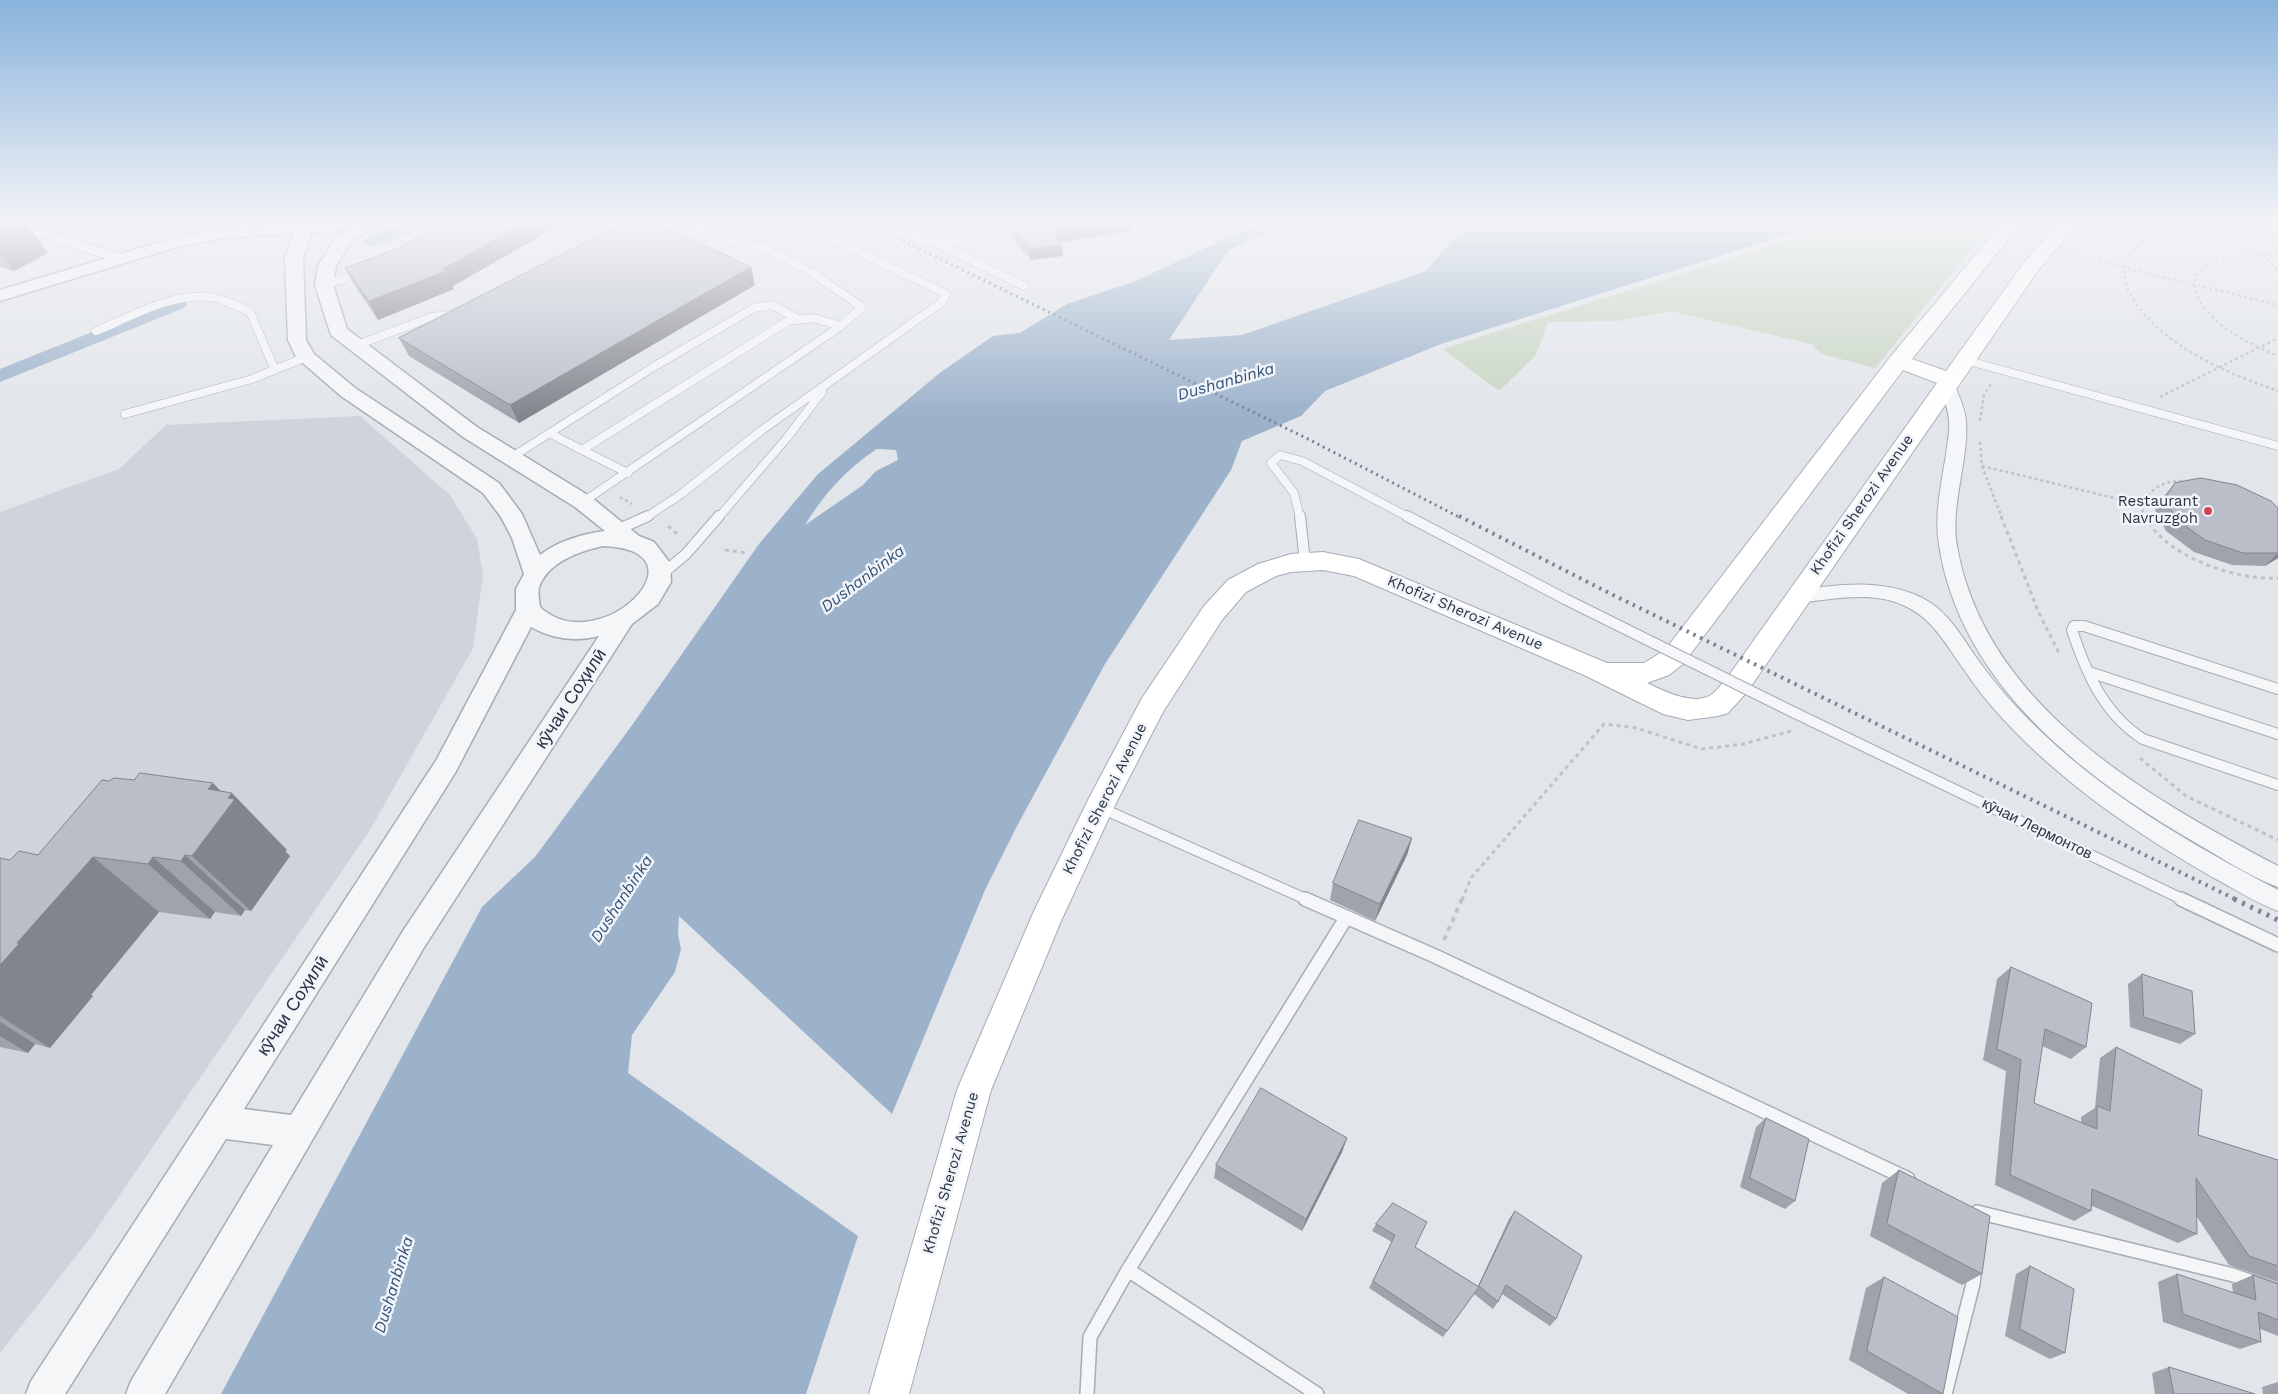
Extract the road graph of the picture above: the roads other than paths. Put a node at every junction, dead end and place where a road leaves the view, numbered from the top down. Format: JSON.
{"nodes":[{"id":1,"x":30,"y":287,"type":"edge"},
{"id":2,"x":295,"y":287,"type":"edge"},
{"id":3,"x":325,"y":287,"type":"edge"},
{"id":4,"x":833,"y":287,"type":"edge"},
{"id":5,"x":932,"y":287,"type":"edge"},
{"id":6,"x":1960,"y":287,"type":"edge"},
{"id":7,"x":2018,"y":287,"type":"edge"},
{"id":8,"x":0,"y":296,"type":"edge"},
{"id":9,"x":462,"y":315,"type":"edge"},
{"id":10,"x":798,"y":319,"type":"junction"},
{"id":11,"x":841,"y":326,"type":"junction"},
{"id":12,"x":96,"y":331,"type":"dead end"},
{"id":13,"x":357,"y":345,"type":"junction"},
{"id":14,"x":306,"y":357,"type":"junction"},
{"id":15,"x":1964,"y":360,"type":"junction"},
{"id":16,"x":1899,"y":361,"type":"junction"},
{"id":17,"x":275,"y":370,"type":"junction"},
{"id":18,"x":1948,"y":382,"type":"junction"},
{"id":19,"x":829,"y":383,"type":"junction"},
{"id":20,"x":125,"y":414,"type":"dead end"},
{"id":21,"x":551,"y":434,"type":"junction"},
{"id":22,"x":2278,"y":446,"type":"edge"},
{"id":23,"x":582,"y":450,"type":"junction"},
{"id":24,"x":512,"y":457,"type":"junction"},
{"id":25,"x":628,"y":472,"type":"junction"},
{"id":26,"x":583,"y":502,"type":"junction"},
{"id":27,"x":625,"y":535,"type":"junction"},
{"id":28,"x":1305,"y":562,"type":"junction"},
{"id":29,"x":535,"y":573,"type":"junction"},
{"id":30,"x":661,"y":575,"type":"junction"},
{"id":31,"x":1800,"y":596,"type":"junction"},
{"id":32,"x":528,"y":610,"type":"junction"},
{"id":33,"x":623,"y":619,"type":"junction"},
{"id":34,"x":1594,"y":668,"type":"junction"},
{"id":35,"x":2089,"y":672,"type":"junction"},
{"id":36,"x":2278,"y":689,"type":"edge"},
{"id":37,"x":2278,"y":734,"type":"edge"},
{"id":38,"x":2278,"y":785,"type":"edge"},
{"id":39,"x":1099,"y":808,"type":"junction"},
{"id":40,"x":2278,"y":877,"type":"edge"},
{"id":41,"x":2278,"y":901,"type":"edge"},
{"id":42,"x":1346,"y":918,"type":"junction"},
{"id":43,"x":2278,"y":945,"type":"edge"},
{"id":44,"x":218,"y":1122,"type":"junction"},
{"id":45,"x":298,"y":1132,"type":"junction"},
{"id":46,"x":1918,"y":1184,"type":"edge"},
{"id":47,"x":1963,"y":1205,"type":"edge"},
{"id":48,"x":1981,"y":1213,"type":"junction"},
{"id":49,"x":1979,"y":1231,"type":"edge"},
{"id":50,"x":1977,"y":1249,"type":"edge"},
{"id":51,"x":1128,"y":1270,"type":"junction"},
{"id":52,"x":2278,"y":1291,"type":"edge"},
{"id":53,"x":44,"y":1394,"type":"edge"},
{"id":54,"x":144,"y":1394,"type":"edge"},
{"id":55,"x":890,"y":1394,"type":"edge"},
{"id":56,"x":1087,"y":1394,"type":"edge"},
{"id":57,"x":1317,"y":1394,"type":"edge"},
{"id":58,"x":1946,"y":1394,"type":"edge"}],
"edges":[{"from":1,"to":8,"type":"street"},
{"from":2,"to":14,"type":"street"},
{"from":3,"to":13,"type":"street","name":"кӯчаи Соҳилӣ"},
{"from":4,"to":11,"type":"lane"},
{"from":5,"to":19,"type":"lane"},
{"from":6,"to":16,"type":"main road","name":"Khofizi Sherozi Avenue"},
{"from":7,"to":15,"type":"main road","name":"Khofizi Sherozi Avenue"},
{"from":9,"to":13,"type":"lane"},
{"from":10,"to":11,"type":"lane"},
{"from":10,"to":21,"type":"lane"},
{"from":10,"to":23,"type":"lane"},
{"from":11,"to":25,"type":"lane"},
{"from":12,"to":17,"type":"lane"},
{"from":13,"to":24,"type":"street","name":"кӯчаи Соҳилӣ"},
{"from":14,"to":17,"type":"lane"},
{"from":14,"to":29,"type":"street"},
{"from":15,"to":18,"type":"main road","name":"Khofizi Sherozi Avenue"},
{"from":15,"to":22,"type":"lane"},
{"from":16,"to":18,"type":"main road"},
{"from":16,"to":34,"type":"main road","name":"Khofizi Sherozi Avenue"},
{"from":17,"to":20,"type":"lane"},
{"from":18,"to":31,"type":"main road","name":"Khofizi Sherozi Avenue"},
{"from":18,"to":40,"type":"street"},
{"from":19,"to":27,"type":"lane"},
{"from":19,"to":30,"type":"lane"},
{"from":21,"to":23,"type":"lane"},
{"from":21,"to":24,"type":"lane"},
{"from":23,"to":25,"type":"lane"},
{"from":24,"to":26,"type":"street","name":"кӯчаи Соҳилӣ"},
{"from":25,"to":26,"type":"lane"},
{"from":26,"to":27,"type":"street","name":"кӯчаи Соҳилӣ"},
{"from":27,"to":29,"type":"street","name":"кӯчаи Соҳилӣ"},
{"from":27,"to":30,"type":"street","name":"кӯчаи Соҳилӣ"},
{"from":28,"to":34,"type":"main road","name":"Khofizi Sherozi Avenue"},
{"from":28,"to":39,"type":"main road","name":"Khofizi Sherozi Avenue"},
{"from":28,"to":43,"type":"lane","name":"кӯчаи Лермонтов","bridge":true},
{"from":29,"to":32,"type":"street","name":"кӯчаи Соҳилӣ"},
{"from":30,"to":33,"type":"street","name":"кӯчаи Соҳилӣ"},
{"from":31,"to":34,"type":"main road","name":"Khofizi Sherozi Avenue"},
{"from":31,"to":41,"type":"street"},
{"from":32,"to":33,"type":"street","name":"кӯчаи Соҳилӣ"},
{"from":32,"to":44,"type":"street","name":"кӯчаи Соҳилӣ"},
{"from":33,"to":45,"type":"street","name":"кӯчаи Соҳилӣ"},
{"from":35,"to":36,"type":"lane"},
{"from":35,"to":37,"type":"lane"},
{"from":35,"to":38,"type":"lane"},
{"from":39,"to":42,"type":"lane"},
{"from":39,"to":55,"type":"main road","name":"Khofizi Sherozi Avenue"},
{"from":42,"to":46,"type":"lane"},
{"from":42,"to":51,"type":"lane"},
{"from":44,"to":45,"type":"street"},
{"from":44,"to":53,"type":"street","name":"кӯчаи Соҳилӣ"},
{"from":45,"to":54,"type":"street","name":"кӯчаи Соҳилӣ"},
{"from":47,"to":48,"type":"lane"},
{"from":48,"to":49,"type":"lane"},
{"from":48,"to":52,"type":"lane"},
{"from":50,"to":58,"type":"lane"},
{"from":51,"to":56,"type":"lane"},
{"from":51,"to":57,"type":"lane"}]}
